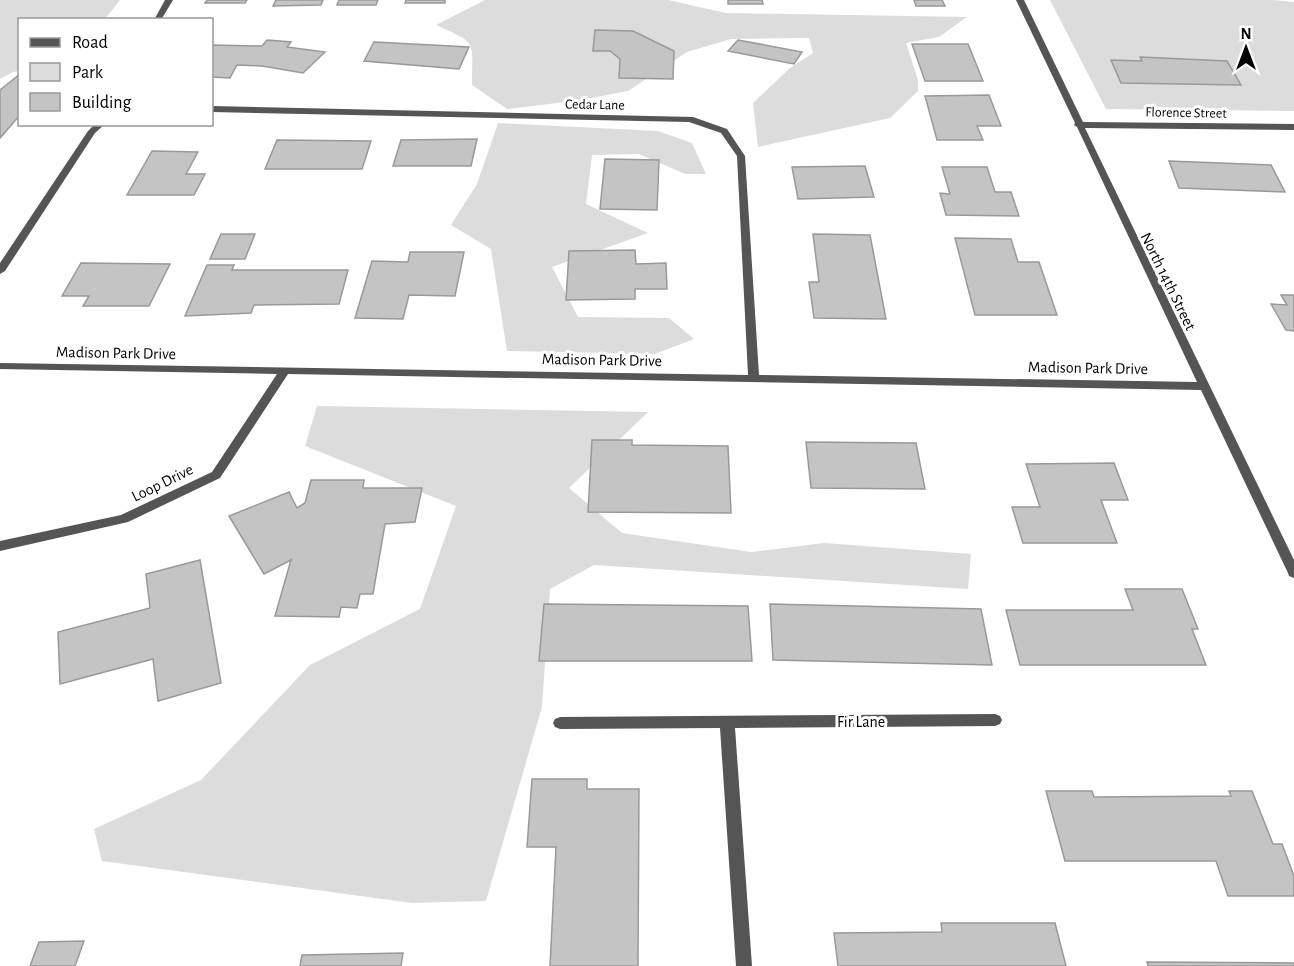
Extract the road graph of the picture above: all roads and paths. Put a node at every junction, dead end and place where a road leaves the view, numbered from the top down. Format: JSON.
{"nodes":[{"id":1,"x":169,"y":0,"type":"edge"},
{"id":2,"x":1020,"y":0,"type":"edge"},
{"id":3,"x":158,"y":18,"type":"edge"},
{"id":4,"x":213,"y":110,"type":"edge"},
{"id":5,"x":1078,"y":125,"type":"junction"},
{"id":6,"x":98,"y":126,"type":"edge"},
{"id":7,"x":1294,"y":127,"type":"edge"},
{"id":8,"x":0,"y":271,"type":"edge"},
{"id":9,"x":0,"y":366,"type":"edge"},
{"id":10,"x":285,"y":371,"type":"junction"},
{"id":11,"x":754,"y":377,"type":"junction"},
{"id":12,"x":1203,"y":386,"type":"junction"},
{"id":13,"x":0,"y":546,"type":"edge"},
{"id":14,"x":1294,"y":573,"type":"edge"},
{"id":15,"x":995,"y":720,"type":"dead end"},
{"id":16,"x":727,"y":722,"type":"junction"},
{"id":17,"x":560,"y":723,"type":"dead end"},
{"id":18,"x":744,"y":966,"type":"edge"}],
"edges":[{"from":1,"to":3,"type":"street"},
{"from":2,"to":5,"type":"street","name":"North 14th Street"},
{"from":4,"to":11,"type":"street","name":"Cedar Lane"},
{"from":5,"to":7,"type":"street","name":"Florence Street"},
{"from":5,"to":12,"type":"street","name":"North 14th Street"},
{"from":6,"to":8,"type":"street"},
{"from":9,"to":10,"type":"street","name":"Madison Park Drive"},
{"from":10,"to":11,"type":"street","name":"Madison Park Drive"},
{"from":10,"to":13,"type":"street","name":"Loop Drive"},
{"from":11,"to":12,"type":"street","name":"Madison Park Drive"},
{"from":12,"to":14,"type":"street","name":"North 14th Street"},
{"from":15,"to":16,"type":"street","name":"Fir Lane"},
{"from":16,"to":17,"type":"street","name":"Fir Lane"},
{"from":16,"to":18,"type":"street"}]}
